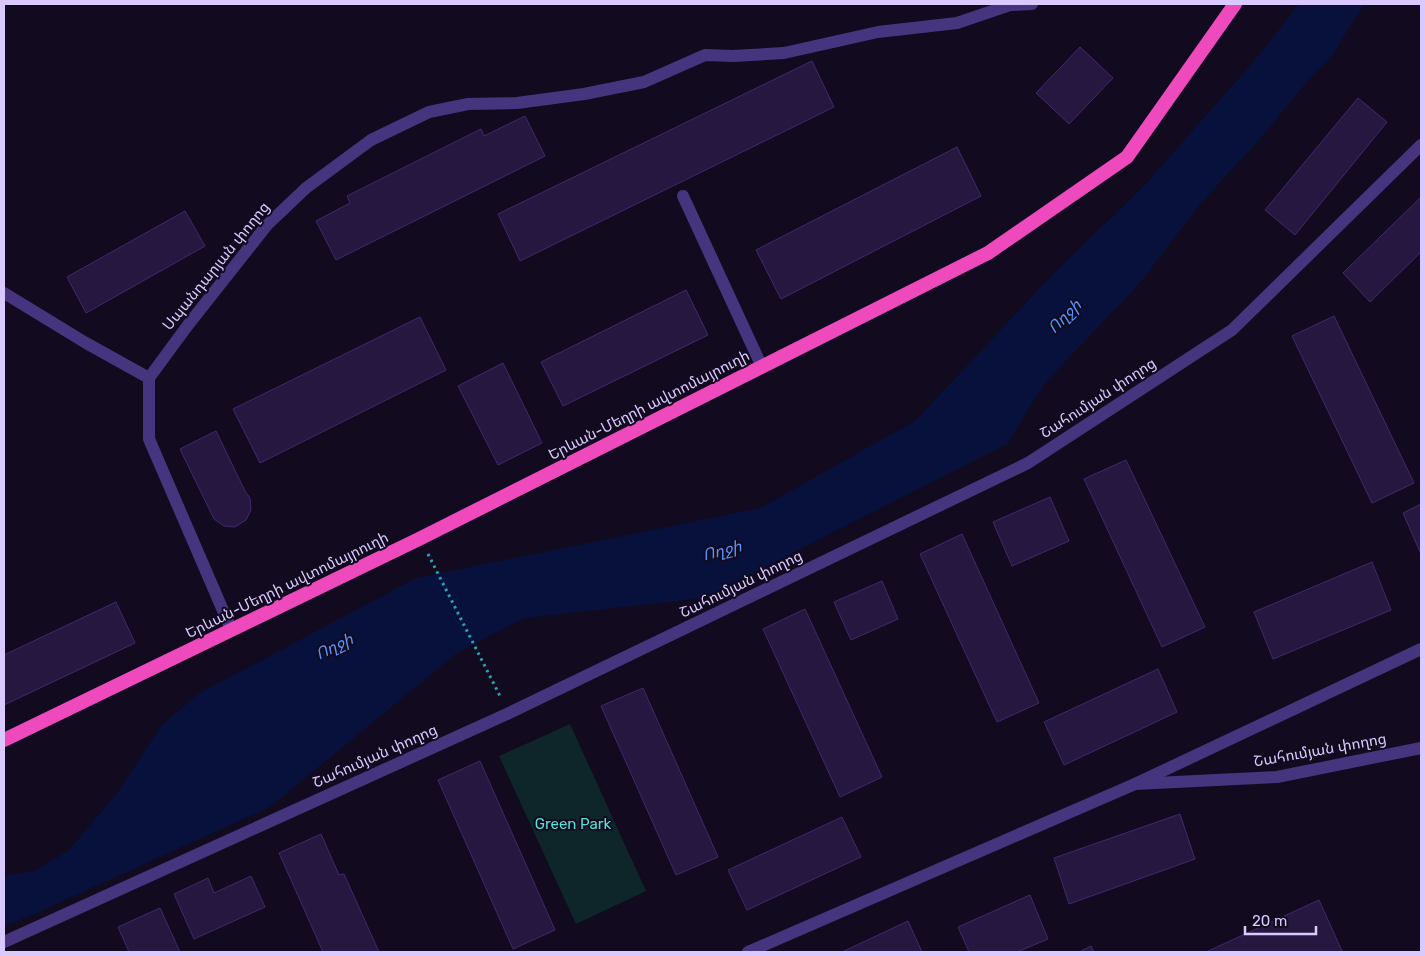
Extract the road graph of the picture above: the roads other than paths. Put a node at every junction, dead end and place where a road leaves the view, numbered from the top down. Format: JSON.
{"nodes":[{"id":1,"x":1032,"y":4,"type":"edge"},
{"id":2,"x":1235,"y":4,"type":"edge"},
{"id":3,"x":1421,"y":145,"type":"edge"},
{"id":4,"x":683,"y":196,"type":"dead end"},
{"id":5,"x":4,"y":293,"type":"edge"},
{"id":6,"x":762,"y":367,"type":"junction"},
{"id":7,"x":148,"y":378,"type":"junction"},
{"id":8,"x":231,"y":629,"type":"junction"},
{"id":9,"x":1421,"y":649,"type":"edge"},
{"id":10,"x":4,"y":740,"type":"edge"},
{"id":11,"x":1421,"y":748,"type":"edge"},
{"id":12,"x":1135,"y":784,"type":"junction"},
{"id":13,"x":4,"y":942,"type":"edge"},
{"id":14,"x":748,"y":952,"type":"edge"}],
"edges":[{"from":1,"to":7,"type":"street","name":"Սպանդարյան փողոց"},
{"from":2,"to":6,"type":"highway","name":"Երևան-Մեղրի ավտոմայրուղի"},
{"from":3,"to":13,"type":"street","name":"Շահումյան փողոց"},
{"from":4,"to":6,"type":"street"},
{"from":5,"to":7,"type":"street"},
{"from":6,"to":8,"type":"highway","name":"Երևան-Մեղրի ավտոմայրուղի"},
{"from":7,"to":8,"type":"street"},
{"from":8,"to":10,"type":"highway","name":"Երևան-Մեղրի ավտոմայրուղի"},
{"from":9,"to":12,"type":"street"},
{"from":11,"to":12,"type":"street","name":"Շահումյան փողոց"},
{"from":12,"to":14,"type":"street","name":"Շահումյան փողոց"}]}
